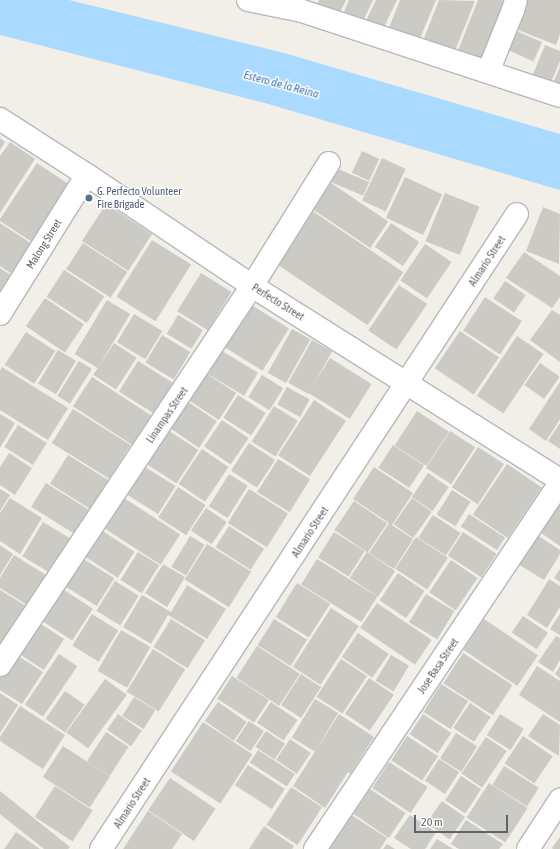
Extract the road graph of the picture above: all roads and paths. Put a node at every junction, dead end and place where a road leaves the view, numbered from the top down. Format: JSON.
{"nodes":[{"id":1,"x":248,"y":0,"type":"edge"},
{"id":2,"x":516,"y":0,"type":"edge"},
{"id":3,"x":304,"y":6,"type":"edge"},
{"id":4,"x":488,"y":72,"type":"junction"},
{"id":5,"x":560,"y":96,"type":"edge"},
{"id":6,"x":0,"y":119,"type":"edge"},
{"id":7,"x":329,"y":162,"type":"dead end"},
{"id":8,"x":87,"y":175,"type":"junction"},
{"id":9,"x":517,"y":214,"type":"dead end"},
{"id":10,"x":252,"y":286,"type":"junction"},
{"id":11,"x":0,"y":314,"type":"edge"},
{"id":12,"x":408,"y":383,"type":"junction"},
{"id":13,"x":560,"y":481,"type":"edge"},
{"id":14,"x":0,"y":665,"type":"edge"},
{"id":15,"x":560,"y":800,"type":"edge"},
{"id":16,"x":101,"y":849,"type":"edge"},
{"id":17,"x":315,"y":849,"type":"edge"},
{"id":18,"x":528,"y":849,"type":"edge"}],
"edges":[{"from":1,"to":3,"type":"street"},
{"from":2,"to":4,"type":"street"},
{"from":3,"to":4,"type":"street"},
{"from":4,"to":5,"type":"street"},
{"from":6,"to":8,"type":"street","name":"Perfecto Street"},
{"from":7,"to":10,"type":"street","name":"Linampas Street"},
{"from":8,"to":10,"type":"street","name":"Perfecto Street"},
{"from":8,"to":11,"type":"street","name":"Malong Street"},
{"from":9,"to":12,"type":"street","name":"Almario Street"},
{"from":10,"to":12,"type":"street","name":"Perfecto Street"},
{"from":10,"to":14,"type":"street","name":"Linampas Street"},
{"from":12,"to":13,"type":"street","name":"Perfecto Street"},
{"from":12,"to":16,"type":"street","name":"Almario Street"},
{"from":13,"to":17,"type":"street","name":"Jose Basa Street"},
{"from":15,"to":18,"type":"street"}]}
